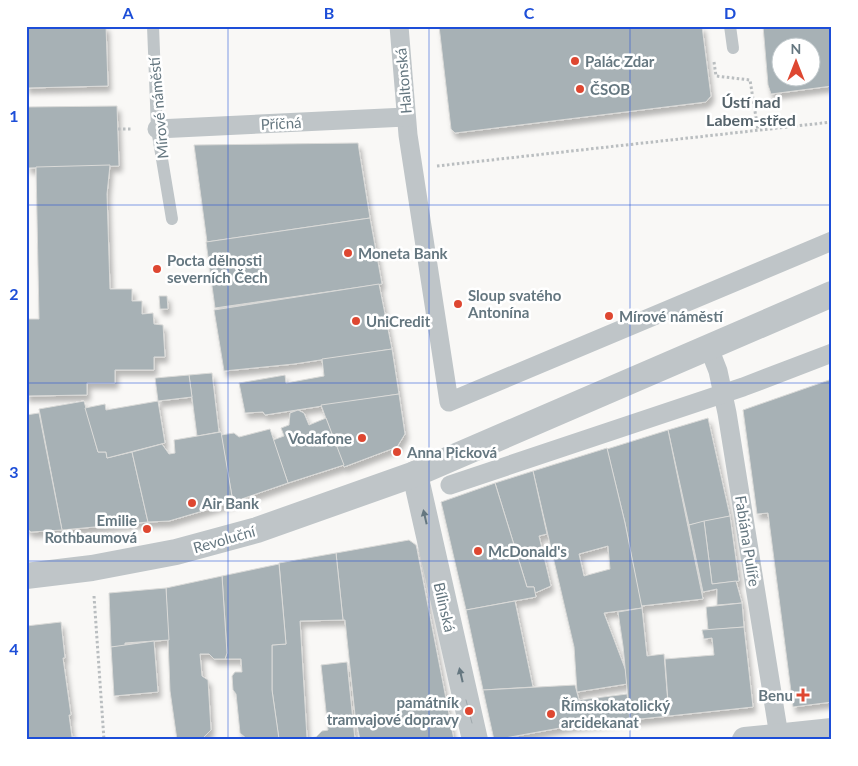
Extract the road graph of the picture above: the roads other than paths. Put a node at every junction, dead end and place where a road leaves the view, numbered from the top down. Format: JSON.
{"nodes":[{"id":1,"x":152,"y":26,"type":"edge"},
{"id":2,"x":399,"y":26,"type":"edge"},
{"id":3,"x":730,"y":26,"type":"edge"},
{"id":4,"x":733,"y":48,"type":"dead end"},
{"id":5,"x":407,"y":126,"type":"junction"},
{"id":6,"x":157,"y":129,"type":"junction"},
{"id":7,"x":172,"y":219,"type":"dead end"},
{"id":8,"x":832,"y":241,"type":"edge"},
{"id":9,"x":832,"y":294,"type":"edge"},
{"id":10,"x":709,"y":348,"type":"junction"},
{"id":11,"x":832,"y":353,"type":"edge"},
{"id":12,"x":723,"y":394,"type":"junction"},
{"id":13,"x":415,"y":474,"type":"junction"},
{"id":14,"x":450,"y":485,"type":"dead end"},
{"id":15,"x":26,"y":576,"type":"edge"},
{"id":16,"x":832,"y":731,"type":"edge"},
{"id":17,"x":779,"y":736,"type":"junction"},
{"id":18,"x":475,"y":740,"type":"edge"},
{"id":19,"x":744,"y":740,"type":"edge"}],
"edges":[{"from":1,"to":6,"type":"lane","name":"Mírové náměstí"},
{"from":2,"to":5,"type":"street","name":"Haltonská"},
{"from":3,"to":4,"type":"lane"},
{"from":5,"to":6,"type":"street","name":"Příčná"},
{"from":5,"to":8,"type":"street"},
{"from":6,"to":7,"type":"lane","name":"Mírové náměstí"},
{"from":9,"to":10,"type":"street"},
{"from":10,"to":12,"type":"street","name":"Fabiána Pulíře"},
{"from":10,"to":13,"type":"street"},
{"from":11,"to":12,"type":"street"},
{"from":12,"to":14,"type":"street"},
{"from":12,"to":17,"type":"street","name":"Fabiána Pulíře"},
{"from":13,"to":15,"type":"street","name":"Revoluční"},
{"from":18,"to":13,"type":"street","name":"Bílinská","one_way":true},
{"from":16,"to":17,"type":"street"},
{"from":17,"to":19,"type":"street"}]}
